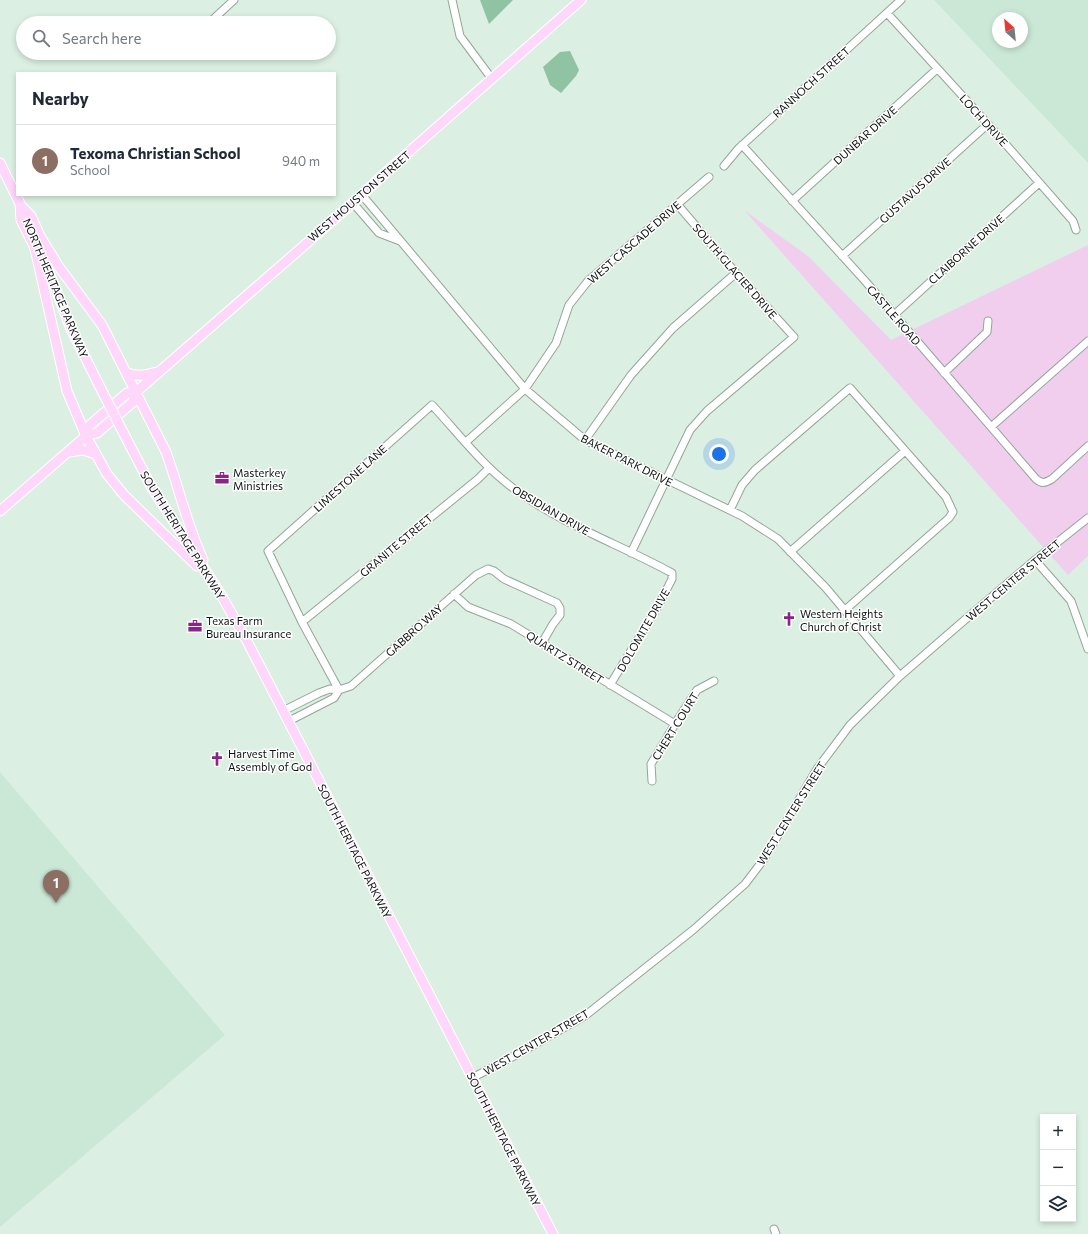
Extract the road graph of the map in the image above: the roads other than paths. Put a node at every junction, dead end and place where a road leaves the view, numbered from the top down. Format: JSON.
{"nodes":[{"id":1,"x":234,"y":0,"type":"edge"},
{"id":2,"x":452,"y":0,"type":"edge"},
{"id":3,"x":580,"y":0,"type":"edge"},
{"id":4,"x":901,"y":0,"type":"edge"},
{"id":5,"x":887,"y":13,"type":"junction"},
{"id":6,"x":217,"y":16,"type":"edge"},
{"id":7,"x":937,"y":69,"type":"junction"},
{"id":8,"x":492,"y":79,"type":"junction"},
{"id":9,"x":988,"y":124,"type":"junction"},
{"id":10,"x":742,"y":146,"type":"junction"},
{"id":11,"x":0,"y":163,"type":"edge"},
{"id":12,"x":724,"y":166,"type":"dead end"},
{"id":13,"x":709,"y":177,"type":"dead end"},
{"id":14,"x":1039,"y":183,"type":"junction"},
{"id":15,"x":362,"y":195,"type":"junction"},
{"id":16,"x":792,"y":201,"type":"junction"},
{"id":17,"x":353,"y":203,"type":"junction"},
{"id":18,"x":677,"y":204,"type":"junction"},
{"id":19,"x":20,"y":206,"type":"junction"},
{"id":20,"x":1076,"y":230,"type":"dead end"},
{"id":21,"x":401,"y":241,"type":"junction"},
{"id":22,"x":842,"y":256,"type":"junction"},
{"id":23,"x":736,"y":273,"type":"junction"},
{"id":24,"x":894,"y":314,"type":"junction"},
{"id":25,"x":988,"y":321,"type":"dead end"},
{"id":26,"x":1088,"y":341,"type":"edge"},
{"id":27,"x":160,"y":371,"type":"junction"},
{"id":28,"x":126,"y":373,"type":"junction"},
{"id":29,"x":944,"y":373,"type":"junction"},
{"id":30,"x":525,"y":389,"type":"junction"},
{"id":31,"x":136,"y":392,"type":"junction"},
{"id":32,"x":432,"y":405,"type":"joint"},
{"id":33,"x":113,"y":411,"type":"joint"},
{"id":34,"x":992,"y":427,"type":"junction"},
{"id":35,"x":86,"y":436,"type":"junction"},
{"id":36,"x":585,"y":440,"type":"junction"},
{"id":37,"x":466,"y":442,"type":"junction"},
{"id":38,"x":1088,"y":446,"type":"edge"},
{"id":39,"x":905,"y":450,"type":"junction"},
{"id":40,"x":69,"y":452,"type":"junction"},
{"id":41,"x":96,"y":454,"type":"junction"},
{"id":42,"x":489,"y":468,"type":"junction"},
{"id":43,"x":666,"y":480,"type":"junction"},
{"id":44,"x":730,"y":510,"type":"junction"},
{"id":45,"x":0,"y":511,"type":"edge"},
{"id":46,"x":1088,"y":518,"type":"edge"},
{"id":47,"x":790,"y":552,"type":"junction"},
{"id":48,"x":631,"y":553,"type":"junction"},
{"id":49,"x":1035,"y":560,"type":"junction"},
{"id":50,"x":672,"y":573,"type":"joint"},
{"id":51,"x":220,"y":593,"type":"junction"},
{"id":52,"x":454,"y":594,"type":"junction"},
{"id":53,"x":845,"y":610,"type":"junction"},
{"id":54,"x":302,"y":622,"type":"junction"},
{"id":55,"x":542,"y":643,"type":"junction"},
{"id":56,"x":1088,"y":648,"type":"edge"},
{"id":57,"x":900,"y":676,"type":"junction"},
{"id":58,"x":714,"y":681,"type":"dead end"},
{"id":59,"x":610,"y":685,"type":"junction"},
{"id":60,"x":339,"y":690,"type":"junction"},
{"id":61,"x":283,"y":711,"type":"junction"},
{"id":62,"x":289,"y":721,"type":"junction"},
{"id":63,"x":675,"y":724,"type":"junction"},
{"id":64,"x":652,"y":781,"type":"dead end"},
{"id":65,"x":472,"y":1078,"type":"junction"},
{"id":66,"x":553,"y":1234,"type":"edge"}],
"edges":[{"from":1,"to":6,"type":"street"},
{"from":2,"to":8,"type":"street"},
{"from":3,"to":8,"type":"main road","name":"WEST HOUSTON STREET"},
{"from":4,"to":5,"type":"street","name":"RANNOCH STREET"},
{"from":5,"to":7,"type":"street","name":"LOCH DRIVE"},
{"from":5,"to":10,"type":"street","name":"RANNOCH STREET"},
{"from":7,"to":9,"type":"street","name":"LOCH DRIVE"},
{"from":7,"to":16,"type":"street","name":"DUNBAR DRIVE"},
{"from":8,"to":15,"type":"main road","name":"WEST HOUSTON STREET"},
{"from":9,"to":14,"type":"street","name":"LOCH DRIVE"},
{"from":9,"to":22,"type":"street","name":"GUSTAVUS DRIVE"},
{"from":10,"to":12,"type":"street","name":"RANNOCH STREET"},
{"from":10,"to":16,"type":"street","name":"CASTLE ROAD"},
{"from":11,"to":19,"type":"main road","name":"NORTH HERITAGE PARKWAY"},
{"from":13,"to":18,"type":"street","name":"WEST CASCADE DRIVE"},
{"from":14,"to":20,"type":"street","name":"LOCH DRIVE"},
{"from":14,"to":24,"type":"street","name":"CLAIBORNE DRIVE"},
{"from":15,"to":17,"type":"main road","name":"WEST HOUSTON STREET"},
{"from":15,"to":21,"type":"street","name":"BAKER PARK DRIVE"},
{"from":16,"to":22,"type":"street","name":"CASTLE ROAD"},
{"from":17,"to":21,"type":"street"},
{"from":17,"to":27,"type":"main road","name":"WEST HOUSTON STREET"},
{"from":18,"to":23,"type":"street","name":"SOUTH GLACIER DRIVE"},
{"from":18,"to":30,"type":"street","name":"WEST CASCADE DRIVE"},
{"from":19,"to":28,"type":"main road"},
{"from":19,"to":33,"type":"main road","name":"NORTH HERITAGE PARKWAY","bridge":true},
{"from":19,"to":35,"type":"main road"},
{"from":21,"to":30,"type":"street","name":"BAKER PARK DRIVE"},
{"from":22,"to":24,"type":"street","name":"CASTLE ROAD"},
{"from":23,"to":36,"type":"street"},
{"from":23,"to":43,"type":"street","name":"SOUTH GLACIER DRIVE"},
{"from":24,"to":29,"type":"street","name":"CASTLE ROAD"},
{"from":25,"to":29,"type":"street"},
{"from":26,"to":34,"type":"street"},
{"from":27,"to":28,"type":"main road"},
{"from":27,"to":31,"type":"main road","name":"WEST HOUSTON STREET"},
{"from":28,"to":31,"type":"main road"},
{"from":29,"to":34,"type":"street","name":"CASTLE ROAD"},
{"from":30,"to":36,"type":"street","name":"BAKER PARK DRIVE"},
{"from":30,"to":37,"type":"street","name":"WEST CASCADE DRIVE"},
{"from":31,"to":35,"type":"main road","name":"WEST HOUSTON STREET"},
{"from":31,"to":51,"type":"main road"},
{"from":32,"to":37,"type":"street","name":"OBSIDIAN DRIVE"},
{"from":32,"to":54,"type":"street","name":"LIMESTONE LANE"},
{"from":33,"to":51,"type":"main road","name":"SOUTH HERITAGE PARKWAY","bridge":true},
{"from":34,"to":38,"type":"street","name":"CASTLE ROAD"},
{"from":35,"to":40,"type":"main road","name":"WEST HOUSTON STREET"},
{"from":35,"to":41,"type":"main road"},
{"from":36,"to":43,"type":"street","name":"BAKER PARK DRIVE"},
{"from":37,"to":42,"type":"street","name":"OBSIDIAN DRIVE"},
{"from":39,"to":44,"type":"street"},
{"from":39,"to":47,"type":"street"},
{"from":39,"to":53,"type":"street"},
{"from":40,"to":41,"type":"main road"},
{"from":40,"to":45,"type":"main road","name":"WEST HOUSTON STREET"},
{"from":41,"to":51,"type":"main road"},
{"from":42,"to":48,"type":"street","name":"OBSIDIAN DRIVE"},
{"from":42,"to":54,"type":"street","name":"GRANITE STREET"},
{"from":43,"to":44,"type":"street","name":"BAKER PARK DRIVE"},
{"from":43,"to":48,"type":"street"},
{"from":44,"to":47,"type":"street","name":"BAKER PARK DRIVE"},
{"from":46,"to":49,"type":"street","name":"WEST CENTER STREET"},
{"from":47,"to":53,"type":"street","name":"BAKER PARK DRIVE"},
{"from":48,"to":50,"type":"street","name":"OBSIDIAN DRIVE"},
{"from":49,"to":56,"type":"street"},
{"from":49,"to":57,"type":"street","name":"WEST CENTER STREET"},
{"from":50,"to":59,"type":"street","name":"DOLOMITE DRIVE"},
{"from":51,"to":61,"type":"main road","name":"SOUTH HERITAGE PARKWAY"},
{"from":52,"to":55,"type":"street","name":"QUARTZ STREET"},
{"from":52,"to":55,"type":"street","name":"GABBRO WAY"},
{"from":52,"to":60,"type":"street","name":"GABBRO WAY"},
{"from":53,"to":57,"type":"street","name":"BAKER PARK DRIVE"},
{"from":54,"to":60,"type":"street"},
{"from":55,"to":59,"type":"street","name":"QUARTZ STREET"},
{"from":57,"to":65,"type":"street","name":"WEST CENTER STREET"},
{"from":58,"to":63,"type":"street","name":"CHERT COURT"},
{"from":59,"to":63,"type":"street","name":"QUARTZ STREET"},
{"from":60,"to":61,"type":"street","name":"GABBRO WAY"},
{"from":60,"to":62,"type":"street","name":"GABBRO WAY"},
{"from":61,"to":62,"type":"main road","name":"SOUTH HERITAGE PARKWAY"},
{"from":62,"to":65,"type":"main road","name":"SOUTH HERITAGE PARKWAY"},
{"from":63,"to":64,"type":"street","name":"CHERT COURT"},
{"from":65,"to":66,"type":"main road","name":"SOUTH HERITAGE PARKWAY"}]}
